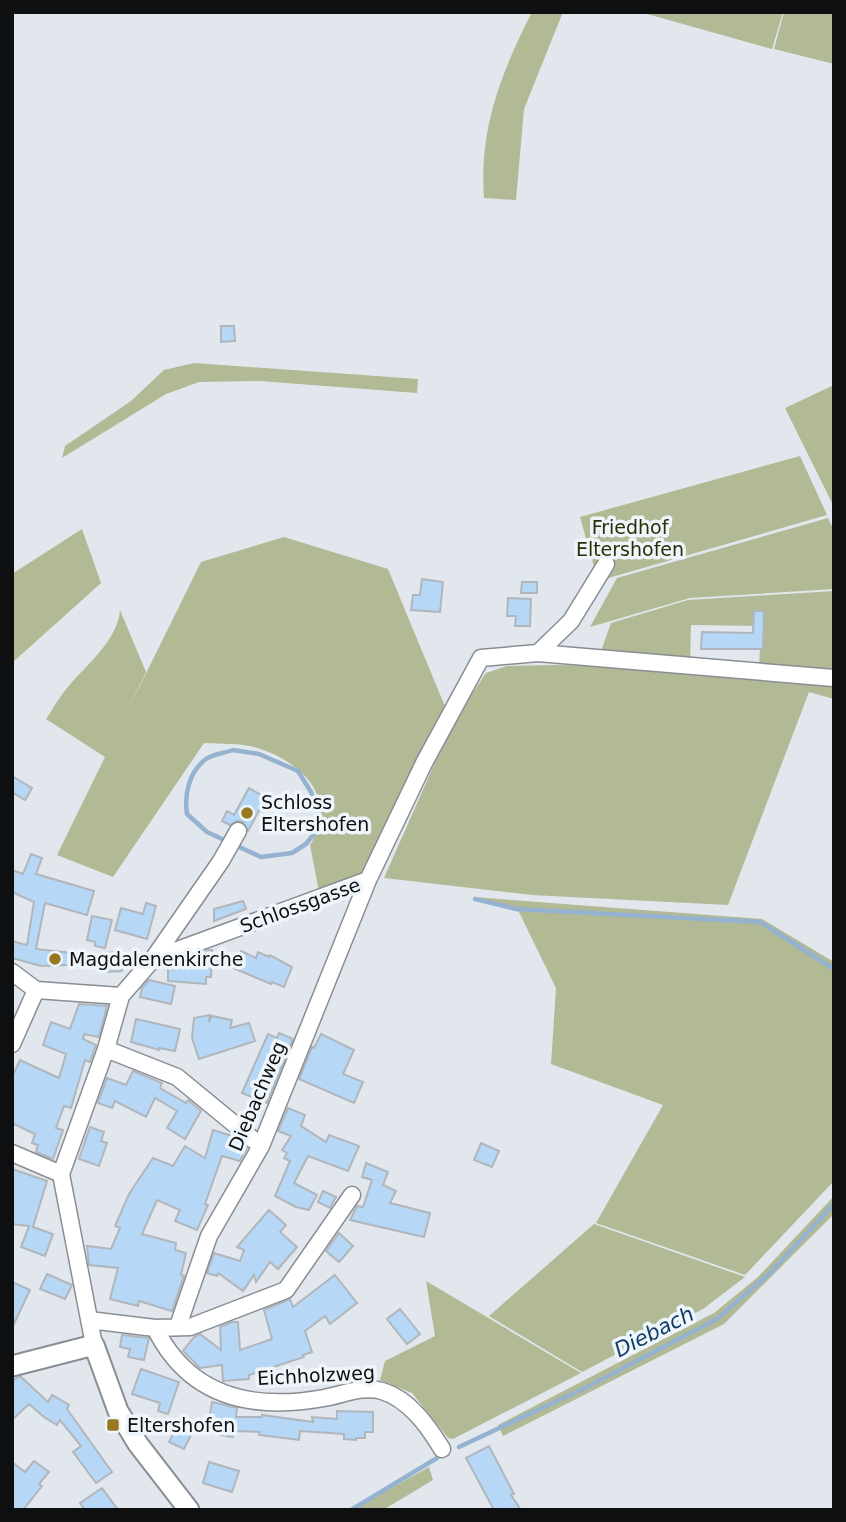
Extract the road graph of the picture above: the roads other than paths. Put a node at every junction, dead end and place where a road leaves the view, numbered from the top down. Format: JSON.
{"nodes":[{"id":1,"x":606,"y":564,"type":"dead end"},
{"id":2,"x":538,"y":653,"type":"junction"},
{"id":3,"x":834,"y":678,"type":"edge"},
{"id":4,"x":236,"y":835,"type":"dead end"},
{"id":5,"x":368,"y":880,"type":"junction"},
{"id":6,"x":153,"y":959,"type":"junction"},
{"id":7,"x":12,"y":972,"type":"edge"},
{"id":8,"x":36,"y":990,"type":"junction"},
{"id":9,"x":121,"y":996,"type":"junction"},
{"id":10,"x":12,"y":1044,"type":"edge"},
{"id":11,"x":106,"y":1049,"type":"junction"},
{"id":12,"x":261,"y":1146,"type":"junction"},
{"id":13,"x":12,"y":1153,"type":"edge"},
{"id":14,"x":61,"y":1174,"type":"junction"},
{"id":15,"x":352,"y":1195,"type":"dead end"},
{"id":16,"x":89,"y":1320,"type":"junction"},
{"id":17,"x":178,"y":1326,"type":"junction"},
{"id":18,"x":155,"y":1328,"type":"junction"},
{"id":19,"x":94,"y":1345,"type":"junction"},
{"id":20,"x":12,"y":1366,"type":"edge"},
{"id":21,"x":442,"y":1449,"type":"dead end"},
{"id":22,"x":189,"y":1510,"type":"edge"}],
"edges":[{"from":1,"to":2,"type":"street"},
{"from":2,"to":3,"type":"street","name":"Schlossgasse"},
{"from":2,"to":5,"type":"street","name":"Schlossgasse"},
{"from":4,"to":6,"type":"street"},
{"from":5,"to":6,"type":"street","name":"Schlossgasse"},
{"from":5,"to":12,"type":"street","name":"Diebachweg"},
{"from":6,"to":9,"type":"street","name":"Schlossgasse"},
{"from":7,"to":8,"type":"street"},
{"from":8,"to":9,"type":"street"},
{"from":8,"to":10,"type":"street"},
{"from":9,"to":11,"type":"street","name":"Schlossgasse"},
{"from":11,"to":12,"type":"street"},
{"from":11,"to":14,"type":"street","name":"Schlossgasse"},
{"from":12,"to":17,"type":"street","name":"Diebachweg"},
{"from":13,"to":14,"type":"street"},
{"from":14,"to":16,"type":"street"},
{"from":15,"to":17,"type":"street"},
{"from":16,"to":18,"type":"street"},
{"from":16,"to":19,"type":"street"},
{"from":17,"to":18,"type":"street"},
{"from":18,"to":21,"type":"street","name":"Eichholzweg"},
{"from":19,"to":20,"type":"street"},
{"from":19,"to":22,"type":"street"}]}
